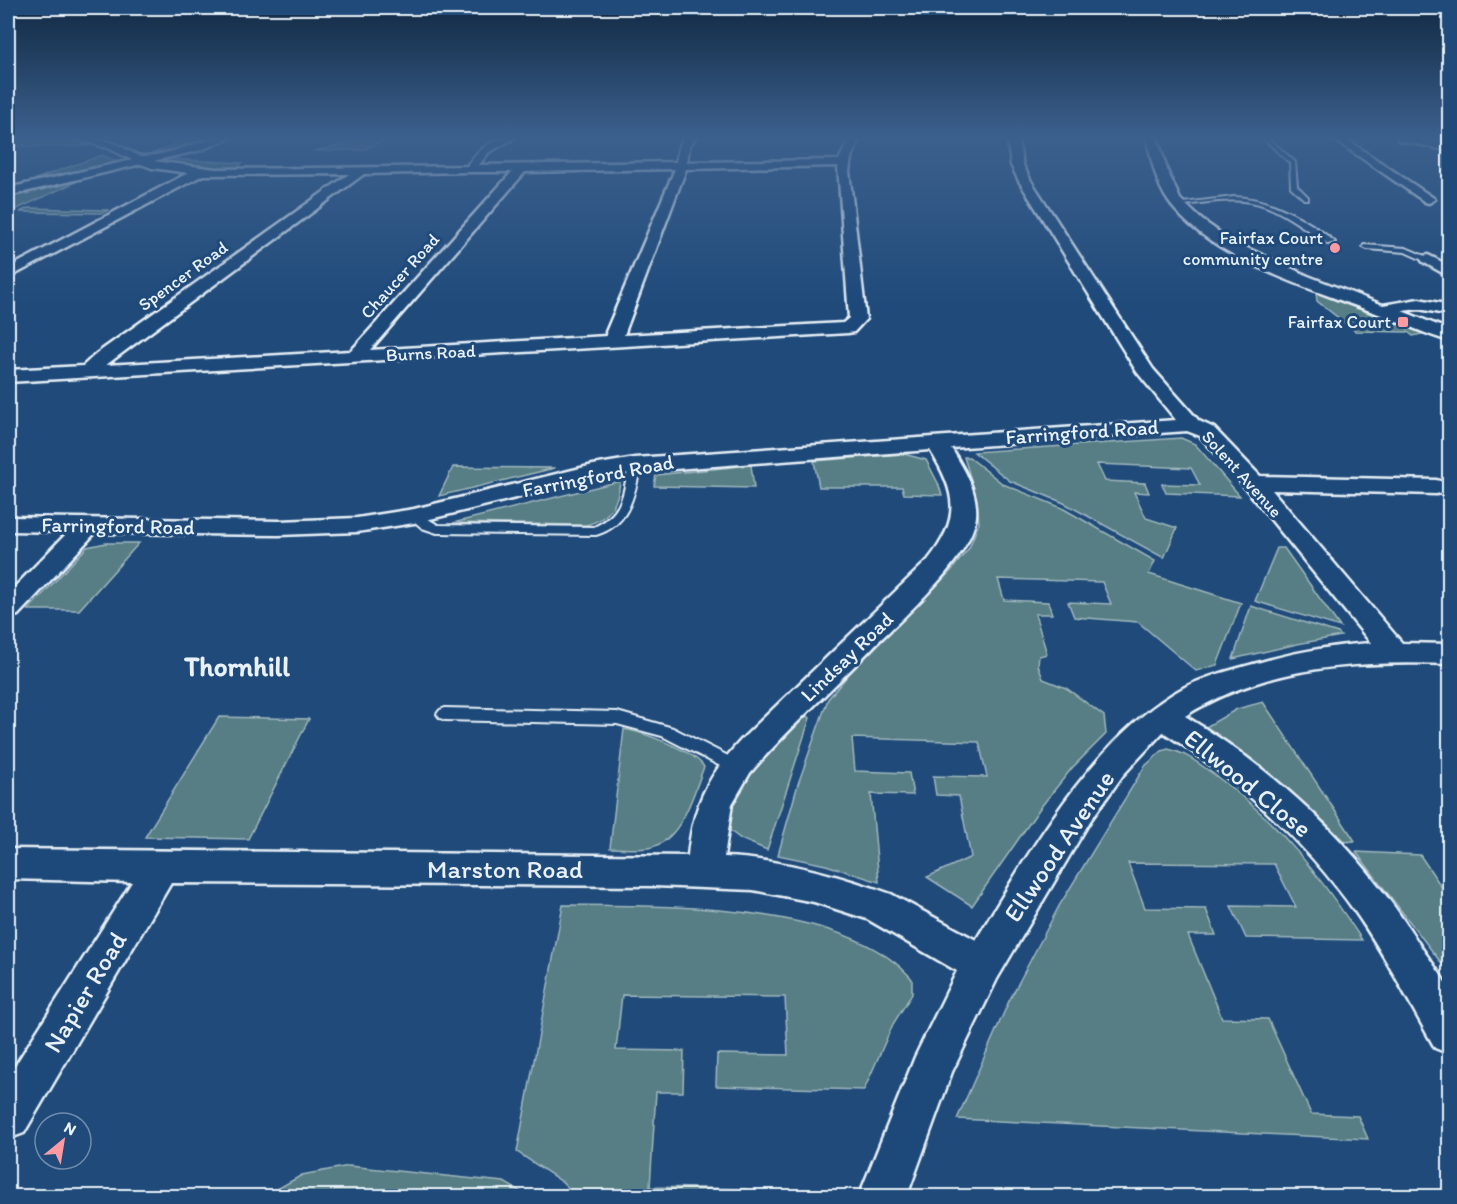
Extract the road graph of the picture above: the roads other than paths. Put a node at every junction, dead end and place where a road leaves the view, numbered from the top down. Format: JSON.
{"nodes":[{"id":1,"x":159,"y":193,"type":"edge"},
{"id":2,"x":330,"y":193,"type":"edge"},
{"id":3,"x":500,"y":193,"type":"edge"},
{"id":4,"x":671,"y":193,"type":"edge"},
{"id":5,"x":844,"y":193,"type":"edge"},
{"id":6,"x":1032,"y":193,"type":"edge"},
{"id":7,"x":1170,"y":193,"type":"edge"},
{"id":8,"x":1301,"y":193,"type":"edge"},
{"id":9,"x":1420,"y":193,"type":"edge"},
{"id":10,"x":1306,"y":198,"type":"dead end"},
{"id":11,"x":1429,"y":199,"type":"dead end"},
{"id":12,"x":1177,"y":204,"type":"junction"},
{"id":13,"x":1331,"y":242,"type":"dead end"},
{"id":14,"x":1367,"y":247,"type":"dead end"},
{"id":15,"x":1428,"y":259,"type":"joint"},
{"id":16,"x":1449,"y":273,"type":"edge"},
{"id":17,"x":8,"y":274,"type":"edge"},
{"id":18,"x":1445,"y":307,"type":"edge"},
{"id":19,"x":1382,"y":309,"type":"junction"},
{"id":20,"x":1448,"y":334,"type":"edge"},
{"id":21,"x":616,"y":342,"type":"junction"},
{"id":22,"x":357,"y":357,"type":"junction"},
{"id":23,"x":88,"y":372,"type":"junction"},
{"id":24,"x":8,"y":376,"type":"edge"},
{"id":25,"x":1191,"y":425,"type":"junction"},
{"id":26,"x":936,"y":442,"type":"junction"},
{"id":27,"x":635,"y":465,"type":"junction"},
{"id":28,"x":1384,"y":469,"type":"dead end"},
{"id":29,"x":1255,"y":483,"type":"junction"},
{"id":30,"x":1402,"y":487,"type":"junction"},
{"id":31,"x":1436,"y":487,"type":"dead end"},
{"id":32,"x":414,"y":516,"type":"junction"},
{"id":33,"x":8,"y":524,"type":"edge"},
{"id":34,"x":88,"y":526,"type":"junction"},
{"id":35,"x":8,"y":609,"type":"edge"},
{"id":36,"x":1395,"y":653,"type":"junction"},
{"id":37,"x":1449,"y":654,"type":"edge"},
{"id":38,"x":445,"y":714,"type":"dead end"},
{"id":39,"x":1163,"y":717,"type":"junction"},
{"id":40,"x":736,"y":767,"type":"junction"},
{"id":41,"x":8,"y":864,"type":"edge"},
{"id":42,"x":161,"y":867,"type":"junction"},
{"id":43,"x":705,"y":871,"type":"junction"},
{"id":44,"x":984,"y":965,"type":"junction"},
{"id":45,"x":1449,"y":1033,"type":"edge"},
{"id":46,"x":8,"y":1117,"type":"edge"},
{"id":47,"x":883,"y":1197,"type":"edge"}],
"edges":[{"from":1,"to":17,"type":"street"},
{"from":2,"to":23,"type":"street","name":"Spencer Road"},
{"from":3,"to":22,"type":"street","name":"Chaucer Road"},
{"from":4,"to":21,"type":"street"},
{"from":5,"to":21,"type":"street","name":"Burns Road"},
{"from":6,"to":25,"type":"street","name":"Solent Avenue"},
{"from":7,"to":12,"type":"street"},
{"from":8,"to":10,"type":"lane"},
{"from":9,"to":11,"type":"street"},
{"from":12,"to":13,"type":"lane"},
{"from":12,"to":19,"type":"street"},
{"from":14,"to":15,"type":"lane"},
{"from":15,"to":16,"type":"street"},
{"from":18,"to":19,"type":"street"},
{"from":19,"to":20,"type":"street"},
{"from":21,"to":22,"type":"street","name":"Burns Road"},
{"from":22,"to":23,"type":"street","name":"Burns Road"},
{"from":23,"to":24,"type":"street","name":"Burns Road"},
{"from":25,"to":26,"type":"street","name":"Farringford Road"},
{"from":25,"to":29,"type":"street","name":"Solent Avenue"},
{"from":26,"to":27,"type":"street","name":"Farringford Road"},
{"from":26,"to":40,"type":"street","name":"Lindsay Road"},
{"from":27,"to":32,"type":"street","name":"Farringford Road"},
{"from":27,"to":32,"type":"lane"},
{"from":28,"to":30,"type":"street"},
{"from":29,"to":30,"type":"street"},
{"from":29,"to":36,"type":"street","name":"Solent Avenue"},
{"from":30,"to":31,"type":"street"},
{"from":32,"to":34,"type":"street","name":"Farringford Road"},
{"from":33,"to":34,"type":"street","name":"Farringford Road"},
{"from":34,"to":35,"type":"street"},
{"from":36,"to":37,"type":"street","name":"Ellwood Avenue"},
{"from":36,"to":39,"type":"street","name":"Ellwood Avenue"},
{"from":38,"to":40,"type":"lane"},
{"from":39,"to":44,"type":"street","name":"Ellwood Avenue"},
{"from":39,"to":45,"type":"street","name":"Ellwood Close"},
{"from":40,"to":43,"type":"street","name":"Lindsay Road"},
{"from":41,"to":42,"type":"street","name":"Marston Road"},
{"from":42,"to":43,"type":"street","name":"Marston Road"},
{"from":42,"to":46,"type":"street","name":"Napier Road"},
{"from":43,"to":44,"type":"street","name":"Marston Road"},
{"from":44,"to":47,"type":"street","name":"Ellwood Avenue"}]}
